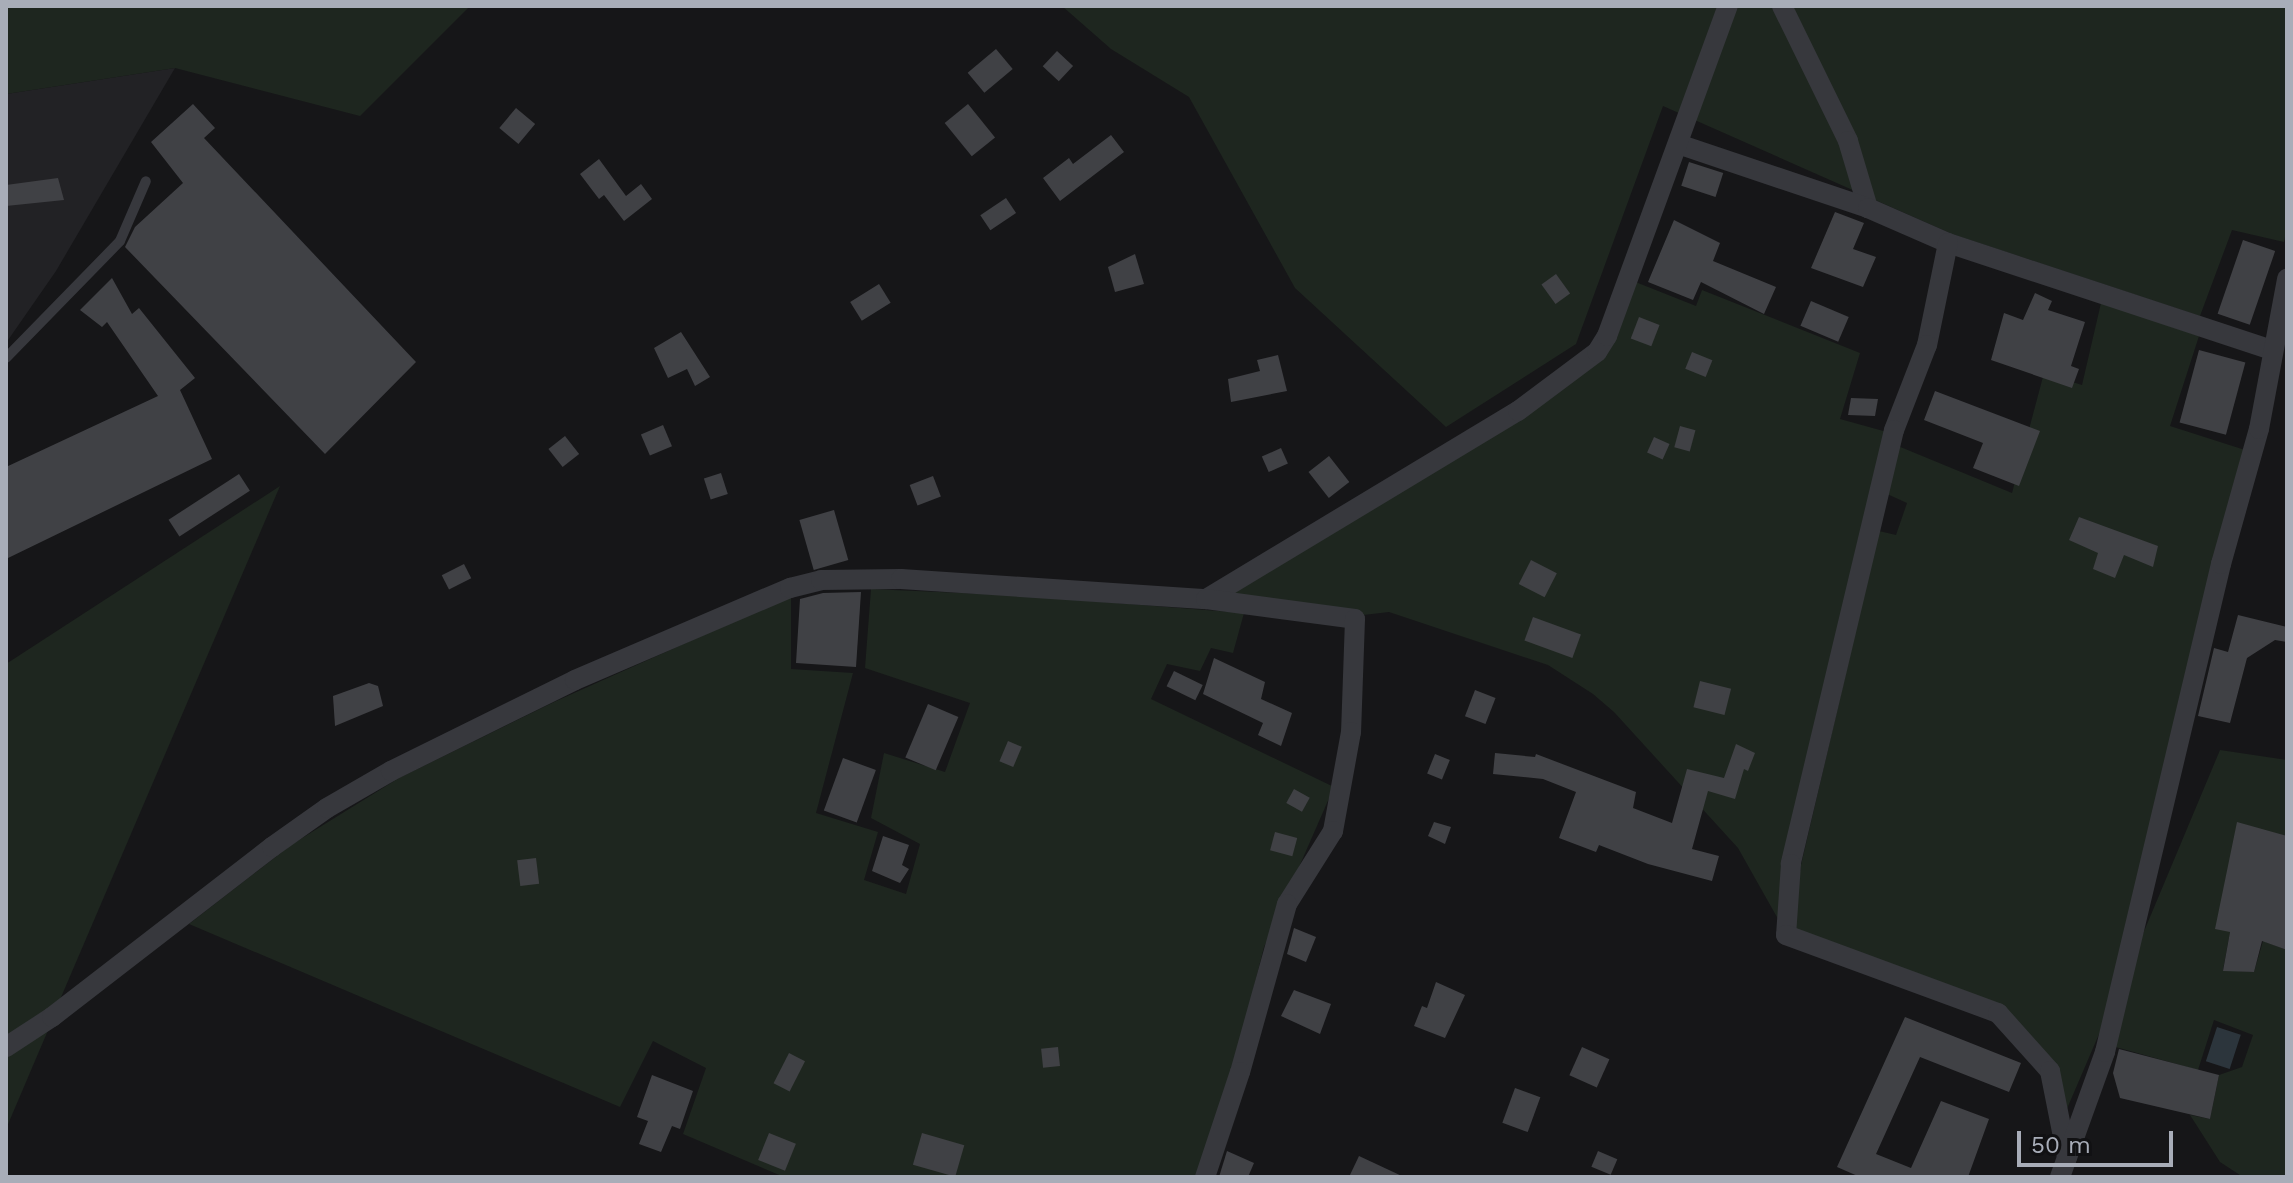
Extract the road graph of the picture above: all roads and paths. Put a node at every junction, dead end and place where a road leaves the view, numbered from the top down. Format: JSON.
{"nodes":[{"id":1,"x":1728,"y":6,"type":"edge"},
{"id":2,"x":1782,"y":6,"type":"edge"},
{"id":3,"x":1678,"y":144,"type":"junction"},
{"id":4,"x":146,"y":181,"type":"dead end"},
{"id":5,"x":1868,"y":208,"type":"junction"},
{"id":6,"x":1948,"y":243,"type":"junction"},
{"id":7,"x":2287,"y":279,"type":"edge"},
{"id":8,"x":2272,"y":350,"type":"junction"},
{"id":9,"x":6,"y":358,"type":"edge"},
{"id":10,"x":1206,"y":599,"type":"junction"},
{"id":11,"x":6,"y":1047,"type":"edge"},
{"id":12,"x":2067,"y":1157,"type":"junction"},
{"id":13,"x":1205,"y":1177,"type":"edge"},
{"id":14,"x":2060,"y":1177,"type":"edge"}],
"edges":[{"from":1,"to":3,"type":"street"},
{"from":2,"to":5,"type":"street"},
{"from":3,"to":5,"type":"street"},
{"from":3,"to":10,"type":"street"},
{"from":4,"to":9,"type":"lane"},
{"from":5,"to":6,"type":"street"},
{"from":6,"to":8,"type":"street"},
{"from":6,"to":12,"type":"street"},
{"from":7,"to":8,"type":"street"},
{"from":8,"to":12,"type":"street"},
{"from":10,"to":11,"type":"street"},
{"from":10,"to":13,"type":"street"},
{"from":12,"to":14,"type":"street"}]}
